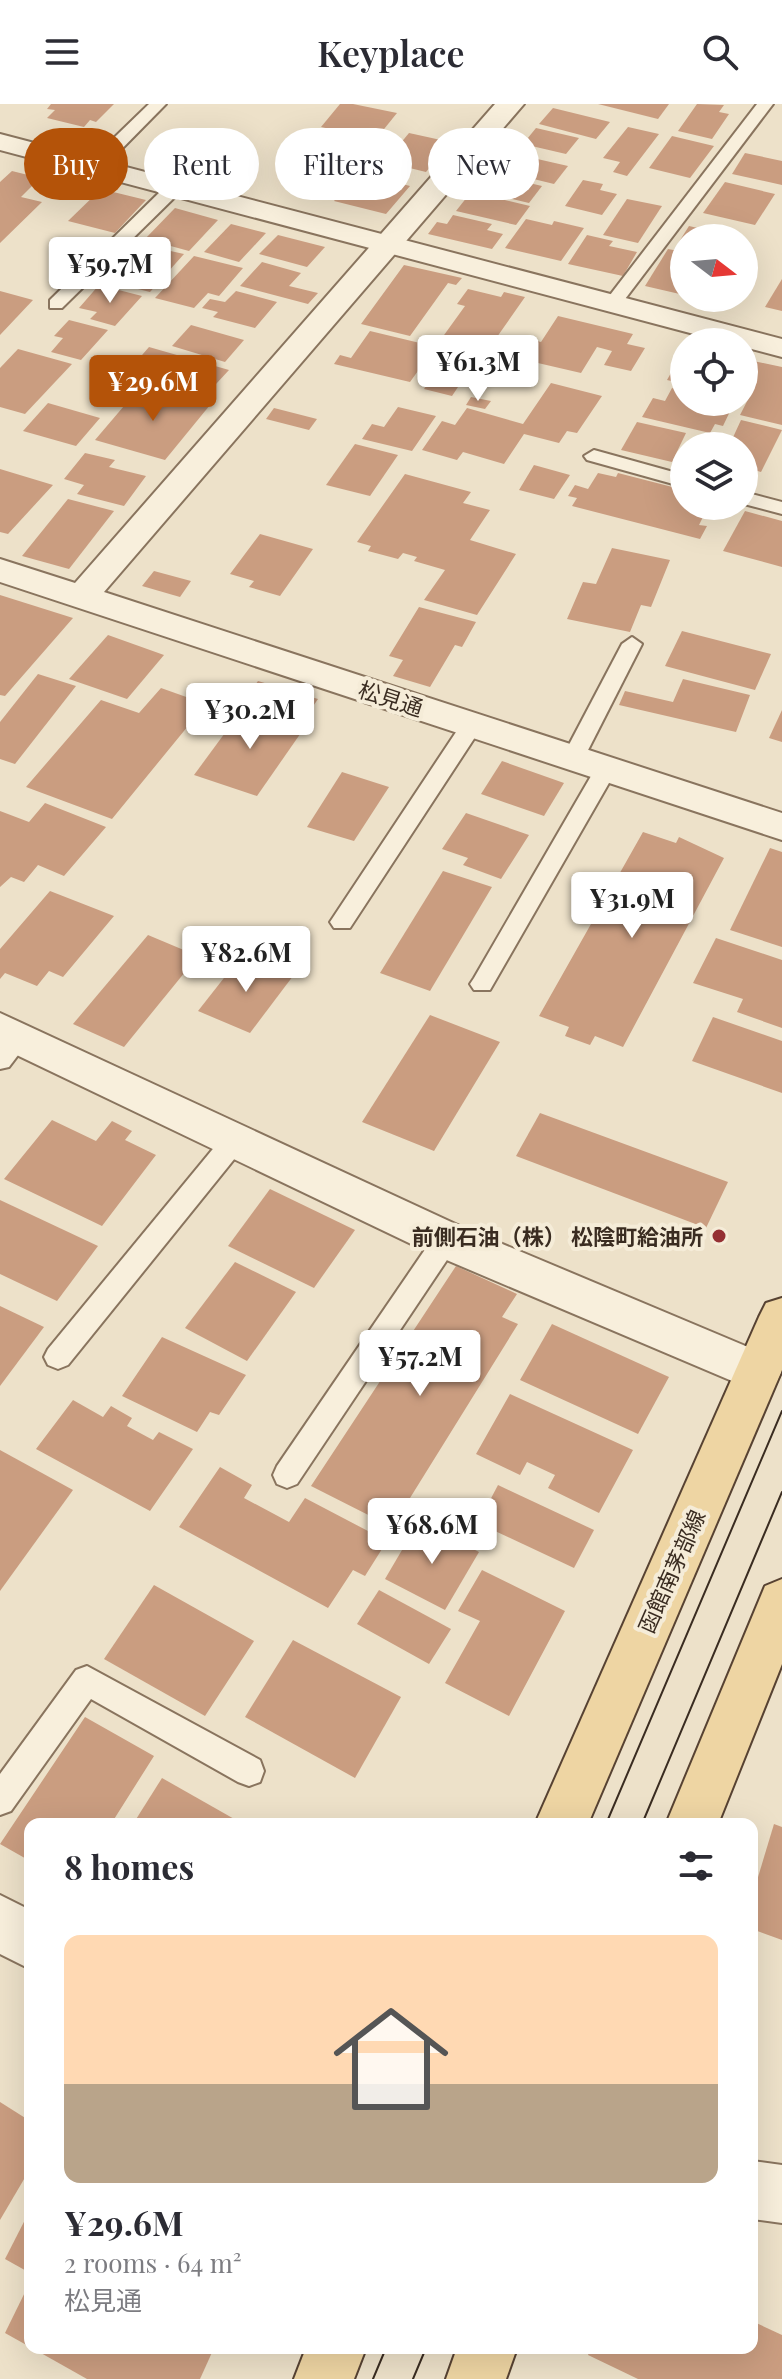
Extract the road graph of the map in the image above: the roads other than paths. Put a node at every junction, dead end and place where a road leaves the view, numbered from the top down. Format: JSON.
{"nodes":[{"id":1,"x":158,"y":104,"type":"edge"},
{"id":2,"x":510,"y":104,"type":"edge"},
{"id":3,"x":765,"y":104,"type":"edge"},
{"id":4,"x":128,"y":134,"type":"edge"},
{"id":5,"x":0,"y":142,"type":"edge"},
{"id":6,"x":24,"y":148,"type":"edge"},
{"id":7,"x":162,"y":200,"type":"edge"},
{"id":8,"x":220,"y":200,"type":"edge"},
{"id":9,"x":387,"y":244,"type":"junction"},
{"id":10,"x":613,"y":303,"type":"junction"},
{"id":11,"x":56,"y":304,"type":"dead end"},
{"id":12,"x":782,"y":348,"type":"edge"},
{"id":13,"x":594,"y":456,"type":"dead end"},
{"id":14,"x":670,"y":477,"type":"edge"},
{"id":15,"x":758,"y":502,"type":"edge"},
{"id":16,"x":782,"y":508,"type":"edge"},
{"id":17,"x":2,"y":573,"type":"edge"},
{"id":18,"x":82,"y":596,"type":"junction"},
{"id":19,"x":632,"y":644,"type":"dead end"},
{"id":20,"x":472,"y":725,"type":"junction"},
{"id":21,"x":573,"y":758,"type":"junction"},
{"id":22,"x":606,"y":769,"type":"junction"},
{"id":23,"x":782,"y":827,"type":"edge"},
{"id":24,"x":342,"y":922,"type":"dead end"},
{"id":25,"x":482,"y":984,"type":"dead end"},
{"id":26,"x":6,"y":1042,"type":"edge"},
{"id":27,"x":235,"y":1140,"type":"junction"},
{"id":28,"x":446,"y":1240,"type":"junction"},
{"id":29,"x":782,"y":1317,"type":"edge"},
{"id":30,"x":58,"y":1357,"type":"dead end"},
{"id":31,"x":758,"y":1372,"type":"junction"},
{"id":32,"x":287,"y":1475,"type":"dead end"},
{"id":33,"x":782,"y":1602,"type":"edge"},
{"id":34,"x":249,"y":1771,"type":"dead end"},
{"id":35,"x":0,"y":1800,"type":"edge"},
{"id":36,"x":564,"y":1818,"type":"edge"},
{"id":37,"x":694,"y":1818,"type":"edge"},
{"id":38,"x":0,"y":1922,"type":"edge"},
{"id":39,"x":24,"y":1938,"type":"edge"},
{"id":40,"x":758,"y":2191,"type":"edge"},
{"id":41,"x":782,"y":2194,"type":"edge"},
{"id":42,"x":334,"y":2354,"type":"edge"},
{"id":43,"x":485,"y":2354,"type":"edge"},
{"id":44,"x":324,"y":2379,"type":"edge"},
{"id":45,"x":476,"y":2379,"type":"edge"}],
"edges":[{"from":1,"to":4,"type":"lane"},
{"from":2,"to":9,"type":"street"},
{"from":3,"to":10,"type":"lane"},
{"from":5,"to":6,"type":"street"},
{"from":7,"to":11,"type":"lane"},
{"from":8,"to":9,"type":"street"},
{"from":9,"to":10,"type":"street"},
{"from":9,"to":18,"type":"street"},
{"from":10,"to":12,"type":"street"},
{"from":13,"to":14,"type":"lane"},
{"from":15,"to":16,"type":"lane"},
{"from":17,"to":18,"type":"street","name":"松見通"},
{"from":18,"to":20,"type":"street","name":"松見通"},
{"from":19,"to":21,"type":"lane"},
{"from":20,"to":21,"type":"street","name":"松見通"},
{"from":20,"to":24,"type":"lane"},
{"from":21,"to":22,"type":"street","name":"松見通"},
{"from":22,"to":23,"type":"street","name":"松見通"},
{"from":22,"to":25,"type":"lane"},
{"from":26,"to":27,"type":"street"},
{"from":27,"to":28,"type":"street"},
{"from":27,"to":30,"type":"lane"},
{"from":28,"to":31,"type":"street"},
{"from":28,"to":32,"type":"lane"},
{"from":29,"to":31,"type":"main road","name":"函館南茅部線"},
{"from":31,"to":36,"type":"main road","name":"函館南茅部線"},
{"from":33,"to":37,"type":"main road"},
{"from":34,"to":35,"type":"lane"},
{"from":38,"to":39,"type":"street"},
{"from":40,"to":41,"type":"street"},
{"from":42,"to":44,"type":"main road"},
{"from":43,"to":45,"type":"main road"}]}
